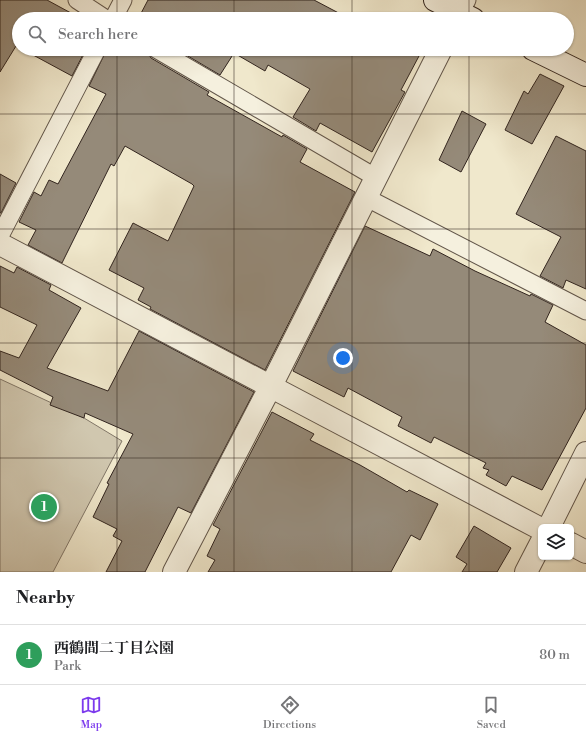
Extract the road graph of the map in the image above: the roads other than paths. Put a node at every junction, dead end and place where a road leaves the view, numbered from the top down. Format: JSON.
{"nodes":[{"id":1,"x":76,"y":0,"type":"edge"},
{"id":2,"x":123,"y":0,"type":"edge"},
{"id":3,"x":436,"y":0,"type":"edge"},
{"id":4,"x":95,"y":12,"type":"edge"},
{"id":5,"x":117,"y":12,"type":"edge"},
{"id":6,"x":462,"y":12,"type":"edge"},
{"id":7,"x":93,"y":56,"type":"edge"},
{"id":8,"x":168,"y":56,"type":"edge"},
{"id":9,"x":437,"y":56,"type":"edge"},
{"id":10,"x":547,"y":56,"type":"edge"},
{"id":11,"x":586,"y":75,"type":"edge"},
{"id":12,"x":375,"y":177,"type":"junction"},
{"id":13,"x":365,"y":197,"type":"junction"},
{"id":14,"x":0,"y":236,"type":"edge"},
{"id":15,"x":0,"y":244,"type":"edge"},
{"id":16,"x":586,"y":311,"type":"edge"},
{"id":17,"x":271,"y":387,"type":"junction"},
{"id":18,"x":586,"y":453,"type":"edge"},
{"id":19,"x":550,"y":524,"type":"edge"},
{"id":20,"x":538,"y":527,"type":"edge"},
{"id":21,"x":574,"y":546,"type":"edge"},
{"id":22,"x":538,"y":549,"type":"edge"},
{"id":23,"x":586,"y":552,"type":"edge"},
{"id":24,"x":174,"y":572,"type":"edge"},
{"id":25,"x":526,"y":572,"type":"edge"}],
"edges":[{"from":1,"to":4,"type":"lane"},
{"from":2,"to":5,"type":"lane"},
{"from":3,"to":6,"type":"street"},
{"from":7,"to":14,"type":"lane"},
{"from":8,"to":12,"type":"lane"},
{"from":9,"to":12,"type":"street"},
{"from":10,"to":11,"type":"street"},
{"from":12,"to":13,"type":"street"},
{"from":13,"to":16,"type":"lane"},
{"from":13,"to":17,"type":"street"},
{"from":15,"to":17,"type":"street"},
{"from":17,"to":20,"type":"street"},
{"from":17,"to":24,"type":"street"},
{"from":18,"to":19,"type":"street"},
{"from":21,"to":23,"type":"street"},
{"from":22,"to":25,"type":"street"}]}
